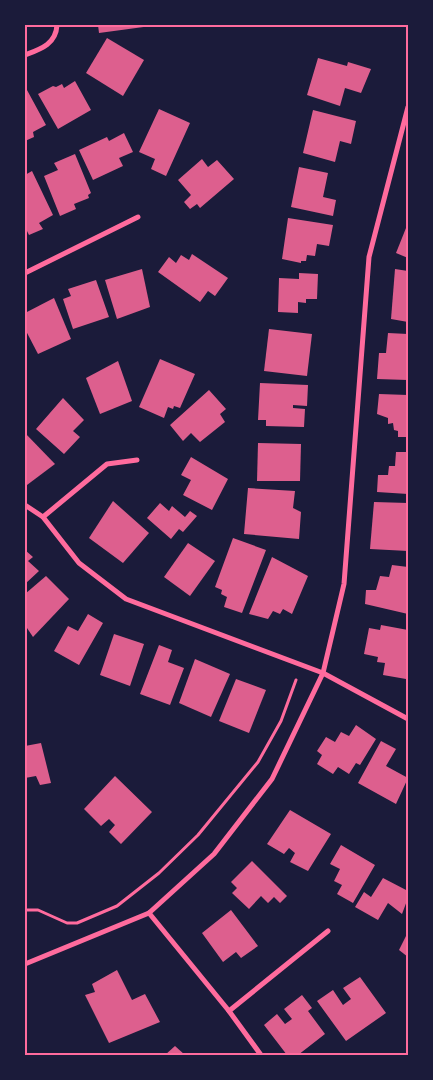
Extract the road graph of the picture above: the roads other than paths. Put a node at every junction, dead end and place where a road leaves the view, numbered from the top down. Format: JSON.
{"nodes":[{"id":1,"x":57,"y":25,"type":"edge"},
{"id":2,"x":25,"y":55,"type":"edge"},
{"id":3,"x":408,"y":107,"type":"edge"},
{"id":4,"x":138,"y":217,"type":"dead end"},
{"id":5,"x":25,"y":273,"type":"edge"},
{"id":6,"x":137,"y":460,"type":"dead end"},
{"id":7,"x":25,"y":505,"type":"edge"},
{"id":8,"x":43,"y":517,"type":"junction"},
{"id":9,"x":322,"y":673,"type":"junction"},
{"id":10,"x":408,"y":719,"type":"edge"},
{"id":11,"x":149,"y":912,"type":"junction"},
{"id":12,"x":328,"y":931,"type":"dead end"},
{"id":13,"x":25,"y":964,"type":"edge"},
{"id":14,"x":229,"y":1011,"type":"junction"},
{"id":15,"x":261,"y":1055,"type":"edge"}],
"edges":[{"from":1,"to":2,"type":"street"},
{"from":3,"to":9,"type":"street"},
{"from":4,"to":5,"type":"street"},
{"from":6,"to":8,"type":"street"},
{"from":7,"to":8,"type":"street"},
{"from":8,"to":9,"type":"street"},
{"from":9,"to":10,"type":"street"},
{"from":9,"to":11,"type":"street"},
{"from":11,"to":13,"type":"street"},
{"from":11,"to":14,"type":"street"},
{"from":12,"to":14,"type":"street"},
{"from":14,"to":15,"type":"street"}]}
